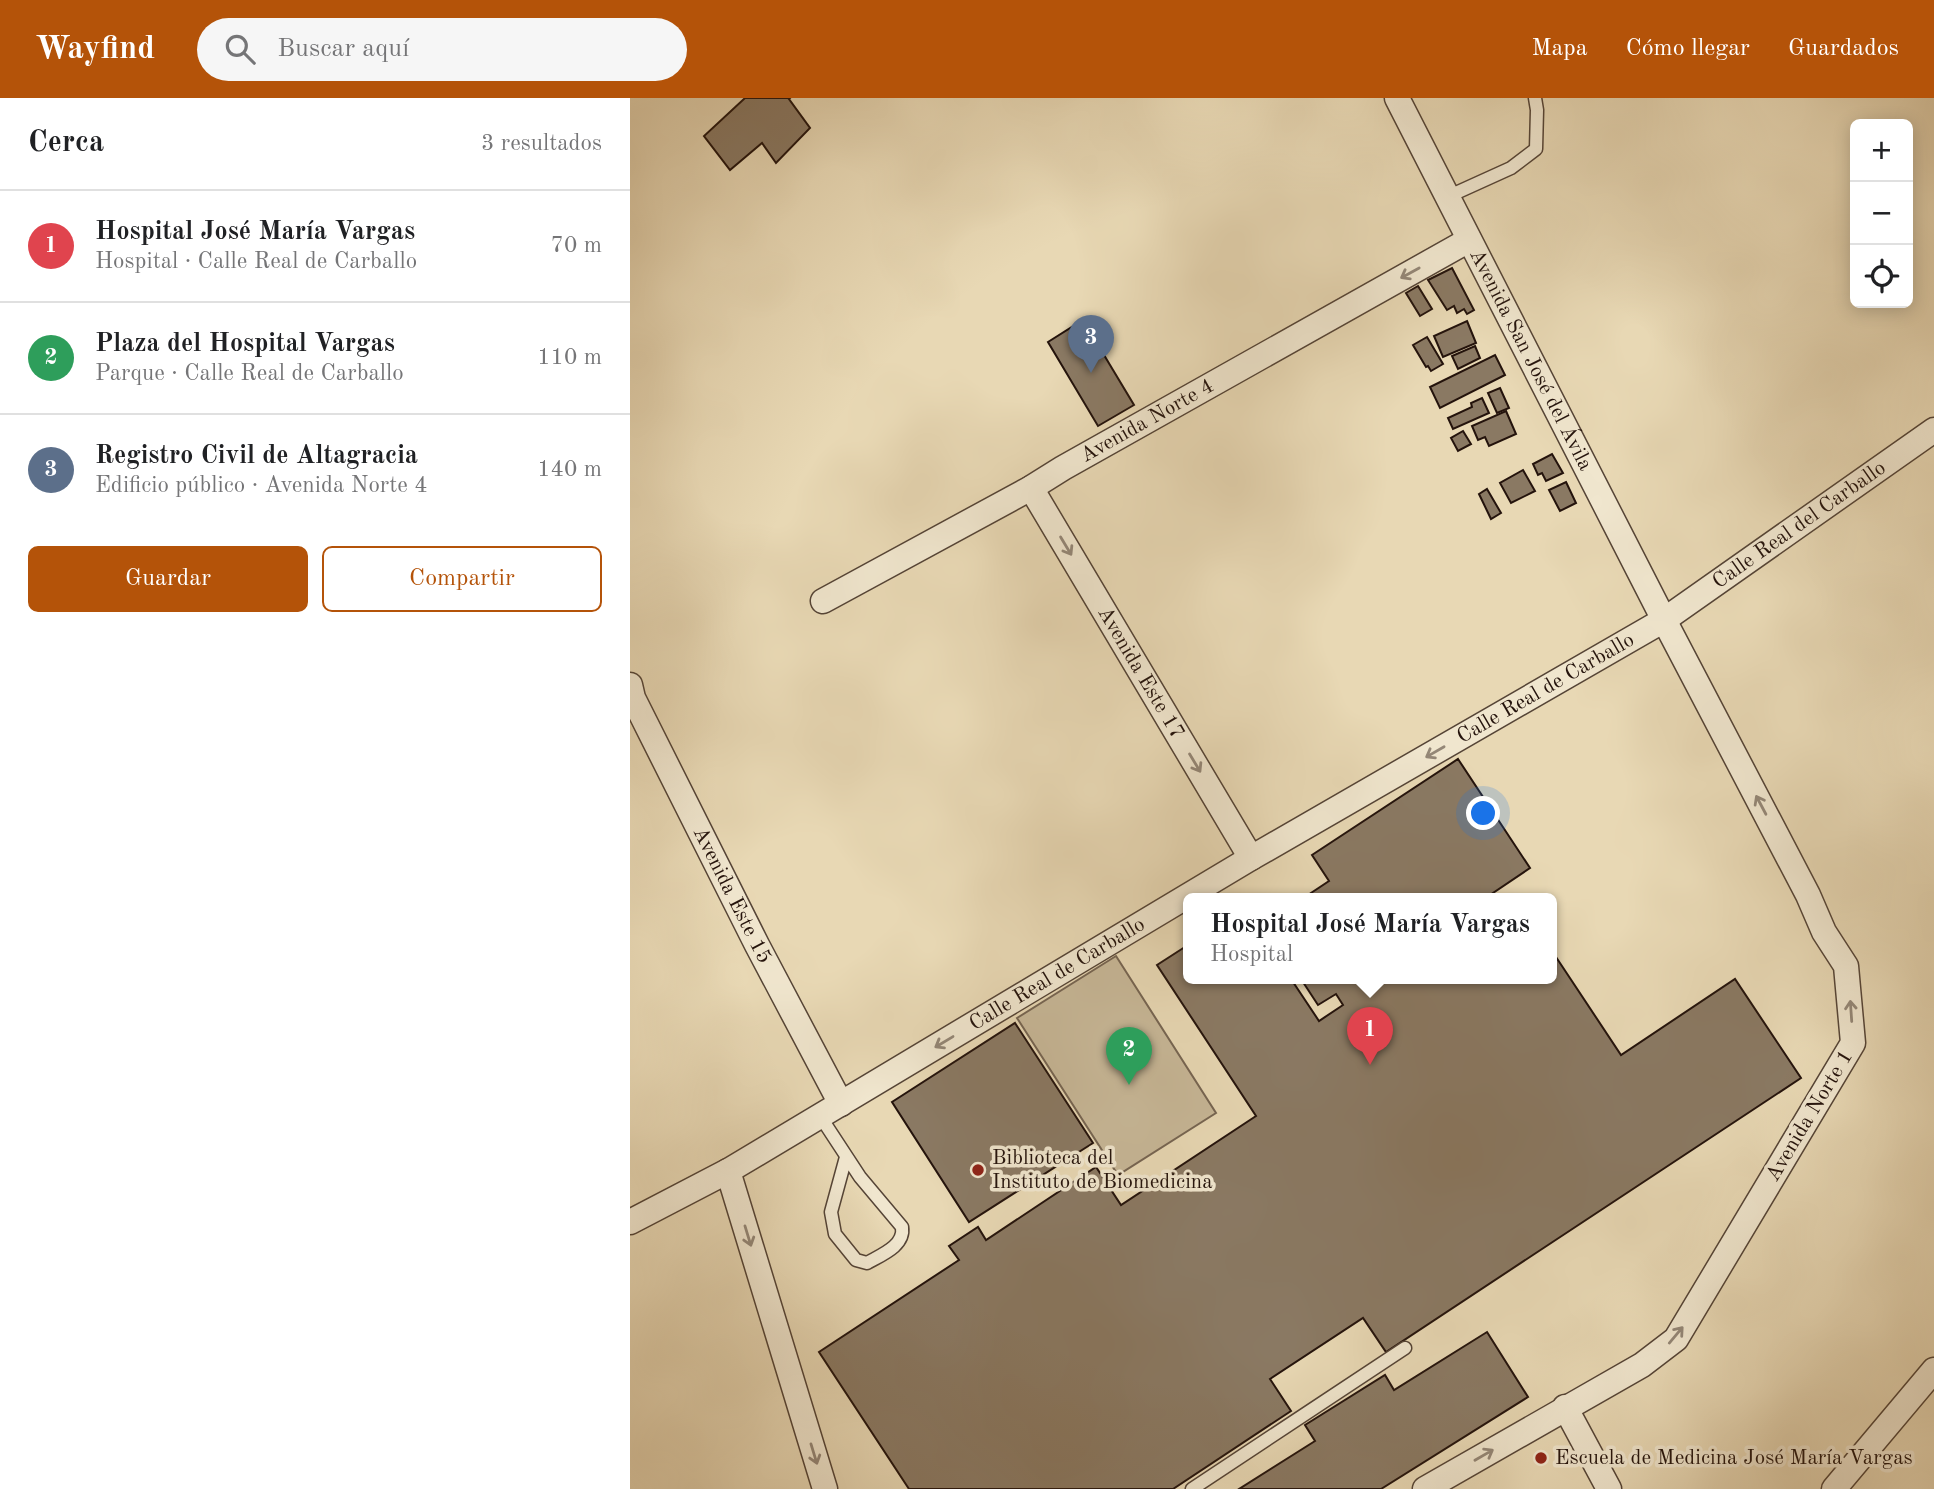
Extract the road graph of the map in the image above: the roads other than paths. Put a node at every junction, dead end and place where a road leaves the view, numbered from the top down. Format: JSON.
{"nodes":[{"id":1,"x":1397,"y":98,"type":"edge"},
{"id":2,"x":1535,"y":98,"type":"edge"},
{"id":3,"x":1447,"y":197,"type":"junction"},
{"id":4,"x":1469,"y":240,"type":"junction"},
{"id":5,"x":1934,"y":430,"type":"edge"},
{"id":6,"x":1031,"y":488,"type":"junction"},
{"id":7,"x":823,"y":601,"type":"dead end"},
{"id":8,"x":1664,"y":620,"type":"junction"},
{"id":9,"x":630,"y":685,"type":"edge"},
{"id":10,"x":1251,"y":858,"type":"junction"},
{"id":11,"x":1193,"y":893,"type":"edge"},
{"id":12,"x":1183,"y":899,"type":"edge"},
{"id":13,"x":830,"y":1110,"type":"junction"},
{"id":14,"x":846,"y":1157,"type":"junction"},
{"id":15,"x":729,"y":1171,"type":"junction"},
{"id":16,"x":630,"y":1222,"type":"edge"},
{"id":17,"x":1405,"y":1348,"type":"dead end"},
{"id":18,"x":1934,"y":1370,"type":"edge"},
{"id":19,"x":1565,"y":1408,"type":"junction"},
{"id":20,"x":825,"y":1489,"type":"edge"},
{"id":21,"x":1192,"y":1489,"type":"edge"},
{"id":22,"x":1425,"y":1489,"type":"edge"},
{"id":23,"x":1609,"y":1489,"type":"edge"},
{"id":24,"x":1834,"y":1489,"type":"edge"}],
"edges":[{"from":1,"to":3,"type":"street","name":"Avenida San José del Ávila"},
{"from":2,"to":3,"type":"lane"},
{"from":3,"to":4,"type":"street","name":"Avenida San José del Ávila"},
{"from":4,"to":6,"type":"street","name":"Avenida Norte 4","one_way":true},
{"from":4,"to":8,"type":"street","name":"Avenida San José del Ávila"},
{"from":5,"to":8,"type":"street","name":"Calle Real del Carballo"},
{"from":6,"to":7,"type":"street","name":"Avenida Norte 4"},
{"from":6,"to":10,"type":"street","name":"Avenida Este 17","one_way":true},
{"from":8,"to":10,"type":"street","name":"Calle Real de Carballo","one_way":true},
{"from":19,"to":8,"type":"street","name":"Avenida Norte 1","one_way":true},
{"from":9,"to":13,"type":"street","name":"Avenida Este 15"},
{"from":10,"to":11,"type":"street","name":"Calle Real de Carballo","one_way":true},
{"from":12,"to":13,"type":"street","name":"Calle Real de Carballo","one_way":true},
{"from":13,"to":14,"type":"lane"},
{"from":13,"to":15,"type":"street","name":"Calle Real de Carballo"},
{"from":14,"to":14,"type":"lane"},
{"from":15,"to":16,"type":"street","name":"Calle Real de Carballo"},
{"from":15,"to":20,"type":"street","one_way":true},
{"from":17,"to":21,"type":"lane"},
{"from":18,"to":24,"type":"street"},
{"from":22,"to":19,"type":"street","name":"Avenida Norte 1","one_way":true},
{"from":19,"to":23,"type":"street"}]}
